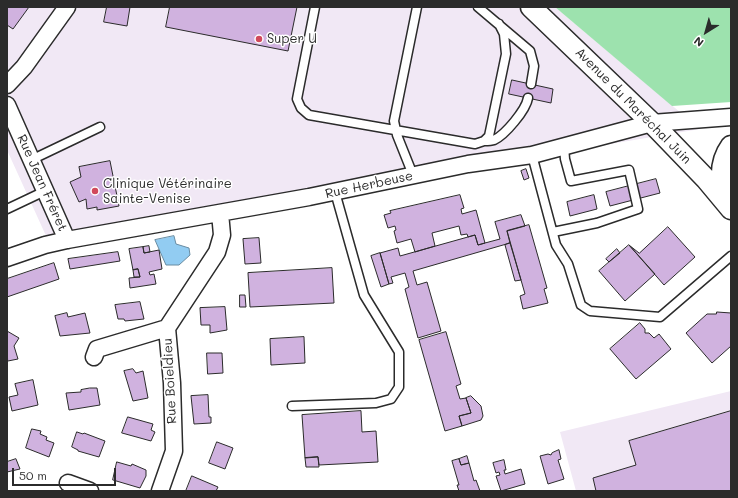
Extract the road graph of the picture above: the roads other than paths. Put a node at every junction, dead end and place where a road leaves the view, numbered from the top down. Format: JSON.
{"nodes":[{"id":1,"x":66,"y":7,"type":"edge"},
{"id":2,"x":315,"y":7,"type":"edge"},
{"id":3,"x":417,"y":7,"type":"edge"},
{"id":4,"x":478,"y":7,"type":"edge"},
{"id":5,"x":531,"y":7,"type":"edge"},
{"id":6,"x":499,"y":24,"type":"junction"},
{"id":7,"x":531,"y":84,"type":"dead end"},
{"id":8,"x":7,"y":85,"type":"edge"},
{"id":9,"x":528,"y":98,"type":"dead end"},
{"id":10,"x":7,"y":105,"type":"edge"},
{"id":11,"x":731,"y":117,"type":"edge"},
{"id":12,"x":652,"y":123,"type":"junction"},
{"id":13,"x":100,"y":127,"type":"dead end"},
{"id":14,"x":396,"y":130,"type":"junction"},
{"id":15,"x":484,"y":141,"type":"junction"},
{"id":16,"x":731,"y":146,"type":"edge"},
{"id":17,"x":564,"y":147,"type":"junction"},
{"id":18,"x":532,"y":155,"type":"junction"},
{"id":19,"x":31,"y":160,"type":"junction"},
{"id":20,"x":413,"y":175,"type":"junction"},
{"id":21,"x":45,"y":191,"type":"junction"},
{"id":22,"x":335,"y":192,"type":"junction"},
{"id":23,"x":729,"y":207,"type":"edge"},
{"id":24,"x":7,"y":209,"type":"edge"},
{"id":25,"x":220,"y":213,"type":"junction"},
{"id":26,"x":552,"y":232,"type":"junction"},
{"id":27,"x":67,"y":240,"type":"junction"},
{"id":28,"x":731,"y":256,"type":"edge"},
{"id":29,"x":7,"y":258,"type":"edge"},
{"id":30,"x":167,"y":328,"type":"junction"},
{"id":31,"x":94,"y":357,"type":"dead end"},
{"id":32,"x":292,"y":406,"type":"dead end"},
{"id":33,"x":68,"y":483,"type":"dead end"},
{"id":34,"x":90,"y":491,"type":"edge"},
{"id":35,"x":160,"y":491,"type":"edge"}],
"edges":[{"from":1,"to":8,"type":"street"},
{"from":2,"to":14,"type":"lane"},
{"from":3,"to":14,"type":"lane"},
{"from":4,"to":6,"type":"lane"},
{"from":5,"to":12,"type":"street","name":"Avenue du Maréchal Juin"},
{"from":6,"to":7,"type":"lane"},
{"from":6,"to":15,"type":"lane"},
{"from":9,"to":15,"type":"lane"},
{"from":10,"to":19,"type":"street","name":"Rue Jean Fréret"},
{"from":11,"to":12,"type":"street","name":"Rue Herbeuse"},
{"from":12,"to":17,"type":"street","name":"Rue Herbeuse"},
{"from":12,"to":23,"type":"street","name":"Avenue du Maréchal Juin"},
{"from":13,"to":19,"type":"lane"},
{"from":14,"to":15,"type":"lane"},
{"from":14,"to":20,"type":"lane"},
{"from":16,"to":23,"type":"street"},
{"from":17,"to":18,"type":"street","name":"Rue Herbeuse"},
{"from":17,"to":26,"type":"lane"},
{"from":18,"to":20,"type":"street","name":"Rue Herbeuse"},
{"from":18,"to":26,"type":"lane"},
{"from":19,"to":21,"type":"street","name":"Rue Jean Fréret"},
{"from":20,"to":22,"type":"street","name":"Rue Herbeuse"},
{"from":21,"to":24,"type":"lane"},
{"from":21,"to":27,"type":"street","name":"Rue Jean Fréret"},
{"from":22,"to":25,"type":"street","name":"Rue Herbeuse"},
{"from":22,"to":32,"type":"lane"},
{"from":25,"to":27,"type":"street","name":"Rue Herbeuse"},
{"from":25,"to":30,"type":"street","name":"Rue Boieldieu"},
{"from":26,"to":28,"type":"lane"},
{"from":27,"to":29,"type":"street","name":"Rue Herbeuse"},
{"from":30,"to":31,"type":"street"},
{"from":30,"to":35,"type":"street","name":"Rue Boieldieu"},
{"from":33,"to":34,"type":"street"}]}
